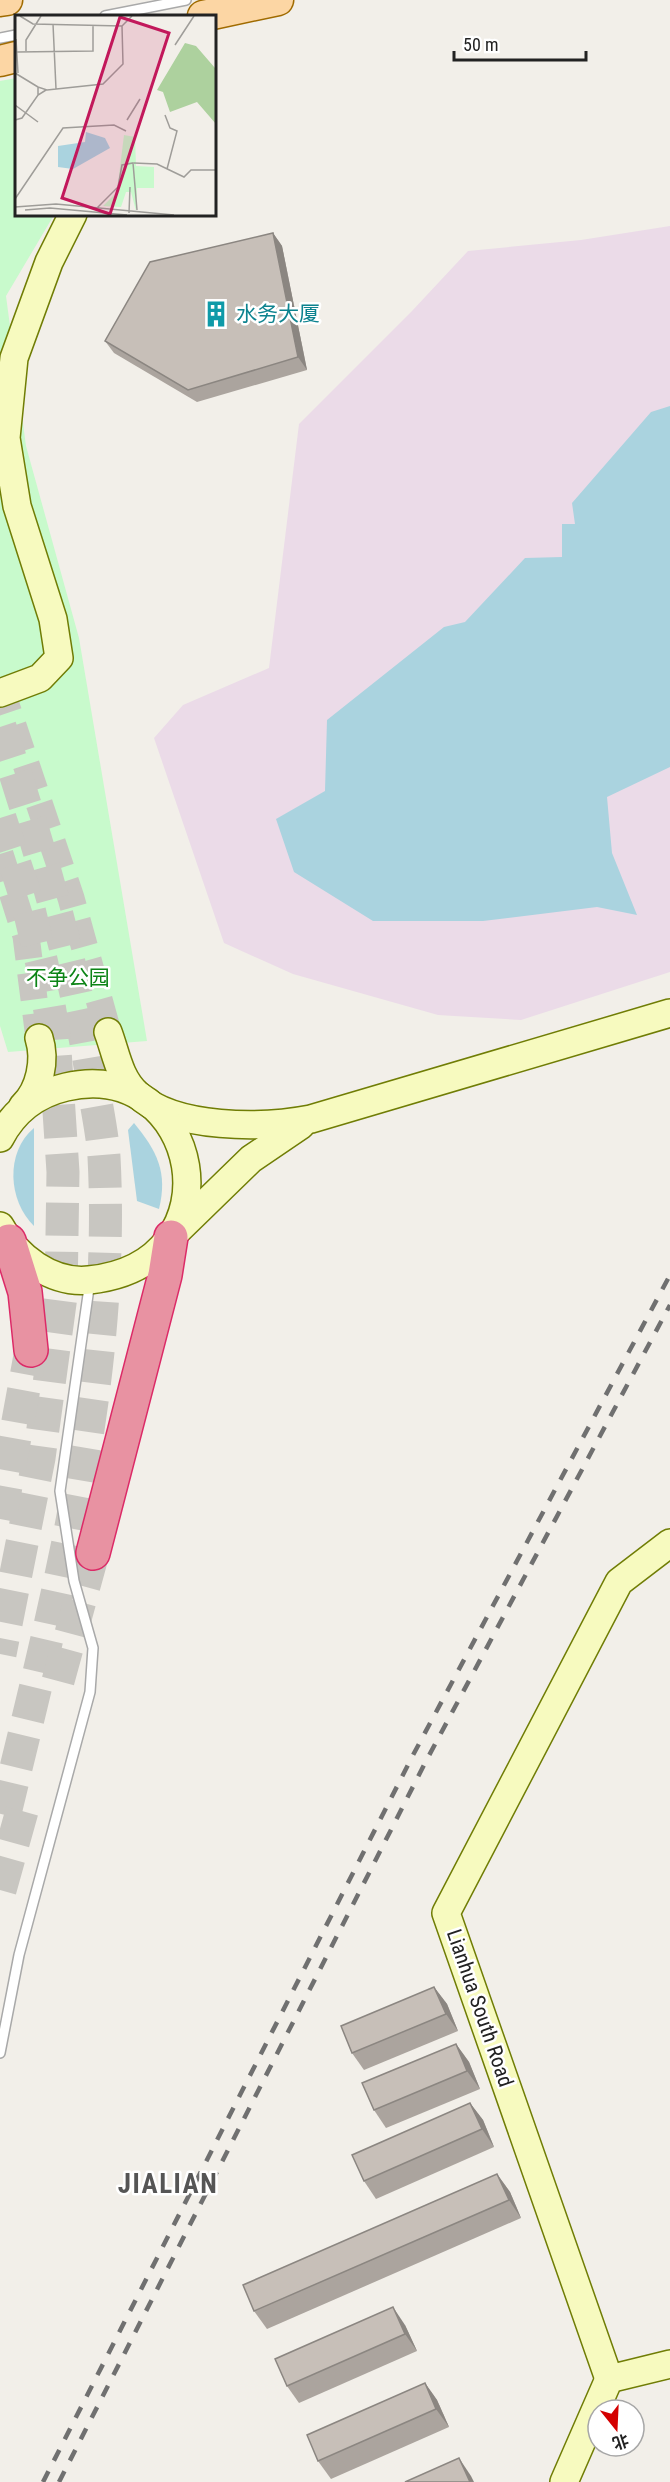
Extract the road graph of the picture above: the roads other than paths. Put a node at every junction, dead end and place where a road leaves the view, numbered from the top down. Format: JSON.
{"nodes":[{"id":1,"x":7,"y":0,"type":"edge"},
{"id":2,"x":186,"y":0,"type":"edge"},
{"id":3,"x":278,"y":0,"type":"edge"},
{"id":4,"x":0,"y":2,"type":"edge"},
{"id":5,"x":110,"y":15,"type":"edge"},
{"id":6,"x":208,"y":15,"type":"edge"},
{"id":7,"x":15,"y":35,"type":"edge"},
{"id":8,"x":0,"y":38,"type":"edge"},
{"id":9,"x":15,"y":57,"type":"edge"},
{"id":10,"x":0,"y":61,"type":"edge"},
{"id":11,"x":72,"y":216,"type":"edge"},
{"id":12,"x":0,"y":693,"type":"edge"},
{"id":13,"x":670,"y":1013,"type":"edge"},
{"id":14,"x":108,"y":1032,"type":"tunnel mouth"},
{"id":15,"x":39,"y":1038,"type":"tunnel mouth"},
{"id":16,"x":138,"y":1096,"type":"junction"},
{"id":17,"x":22,"y":1107,"type":"junction"},
{"id":18,"x":311,"y":1119,"type":"junction"},
{"id":19,"x":0,"y":1138,"type":"edge"},
{"id":20,"x":5,"y":1234,"type":"edge"},
{"id":21,"x":171,"y":1237,"type":"junction"},
{"id":22,"x":91,"y":1280,"type":"junction"},
{"id":23,"x":31,"y":1350,"type":"tunnel mouth"},
{"id":24,"x":670,"y":1543,"type":"edge"},
{"id":25,"x":93,"y":1553,"type":"tunnel mouth"},
{"id":26,"x":0,"y":2053,"type":"edge"},
{"id":27,"x":670,"y":2364,"type":"edge"},
{"id":28,"x":609,"y":2379,"type":"junction"},
{"id":29,"x":564,"y":2482,"type":"edge"}],
"edges":[{"from":1,"to":4,"type":"main road"},
{"from":2,"to":5,"type":"lane"},
{"from":3,"to":6,"type":"main road"},
{"from":7,"to":8,"type":"lane"},
{"from":9,"to":10,"type":"main road"},
{"from":11,"to":12,"type":"street"},
{"from":13,"to":18,"type":"street"},
{"from":14,"to":16,"type":"street"},
{"from":15,"to":17,"type":"street"},
{"from":16,"to":17,"type":"street"},
{"from":16,"to":18,"type":"street"},
{"from":16,"to":21,"type":"street"},
{"from":17,"to":19,"type":"street"},
{"from":18,"to":21,"type":"street"},
{"from":20,"to":22,"type":"street"},
{"from":20,"to":23,"type":"highway"},
{"from":21,"to":22,"type":"street"},
{"from":21,"to":25,"type":"highway"},
{"from":22,"to":26,"type":"lane"},
{"from":24,"to":28,"type":"street","name":"Lianhua South Road"},
{"from":27,"to":28,"type":"street"},
{"from":28,"to":29,"type":"street"}]}
